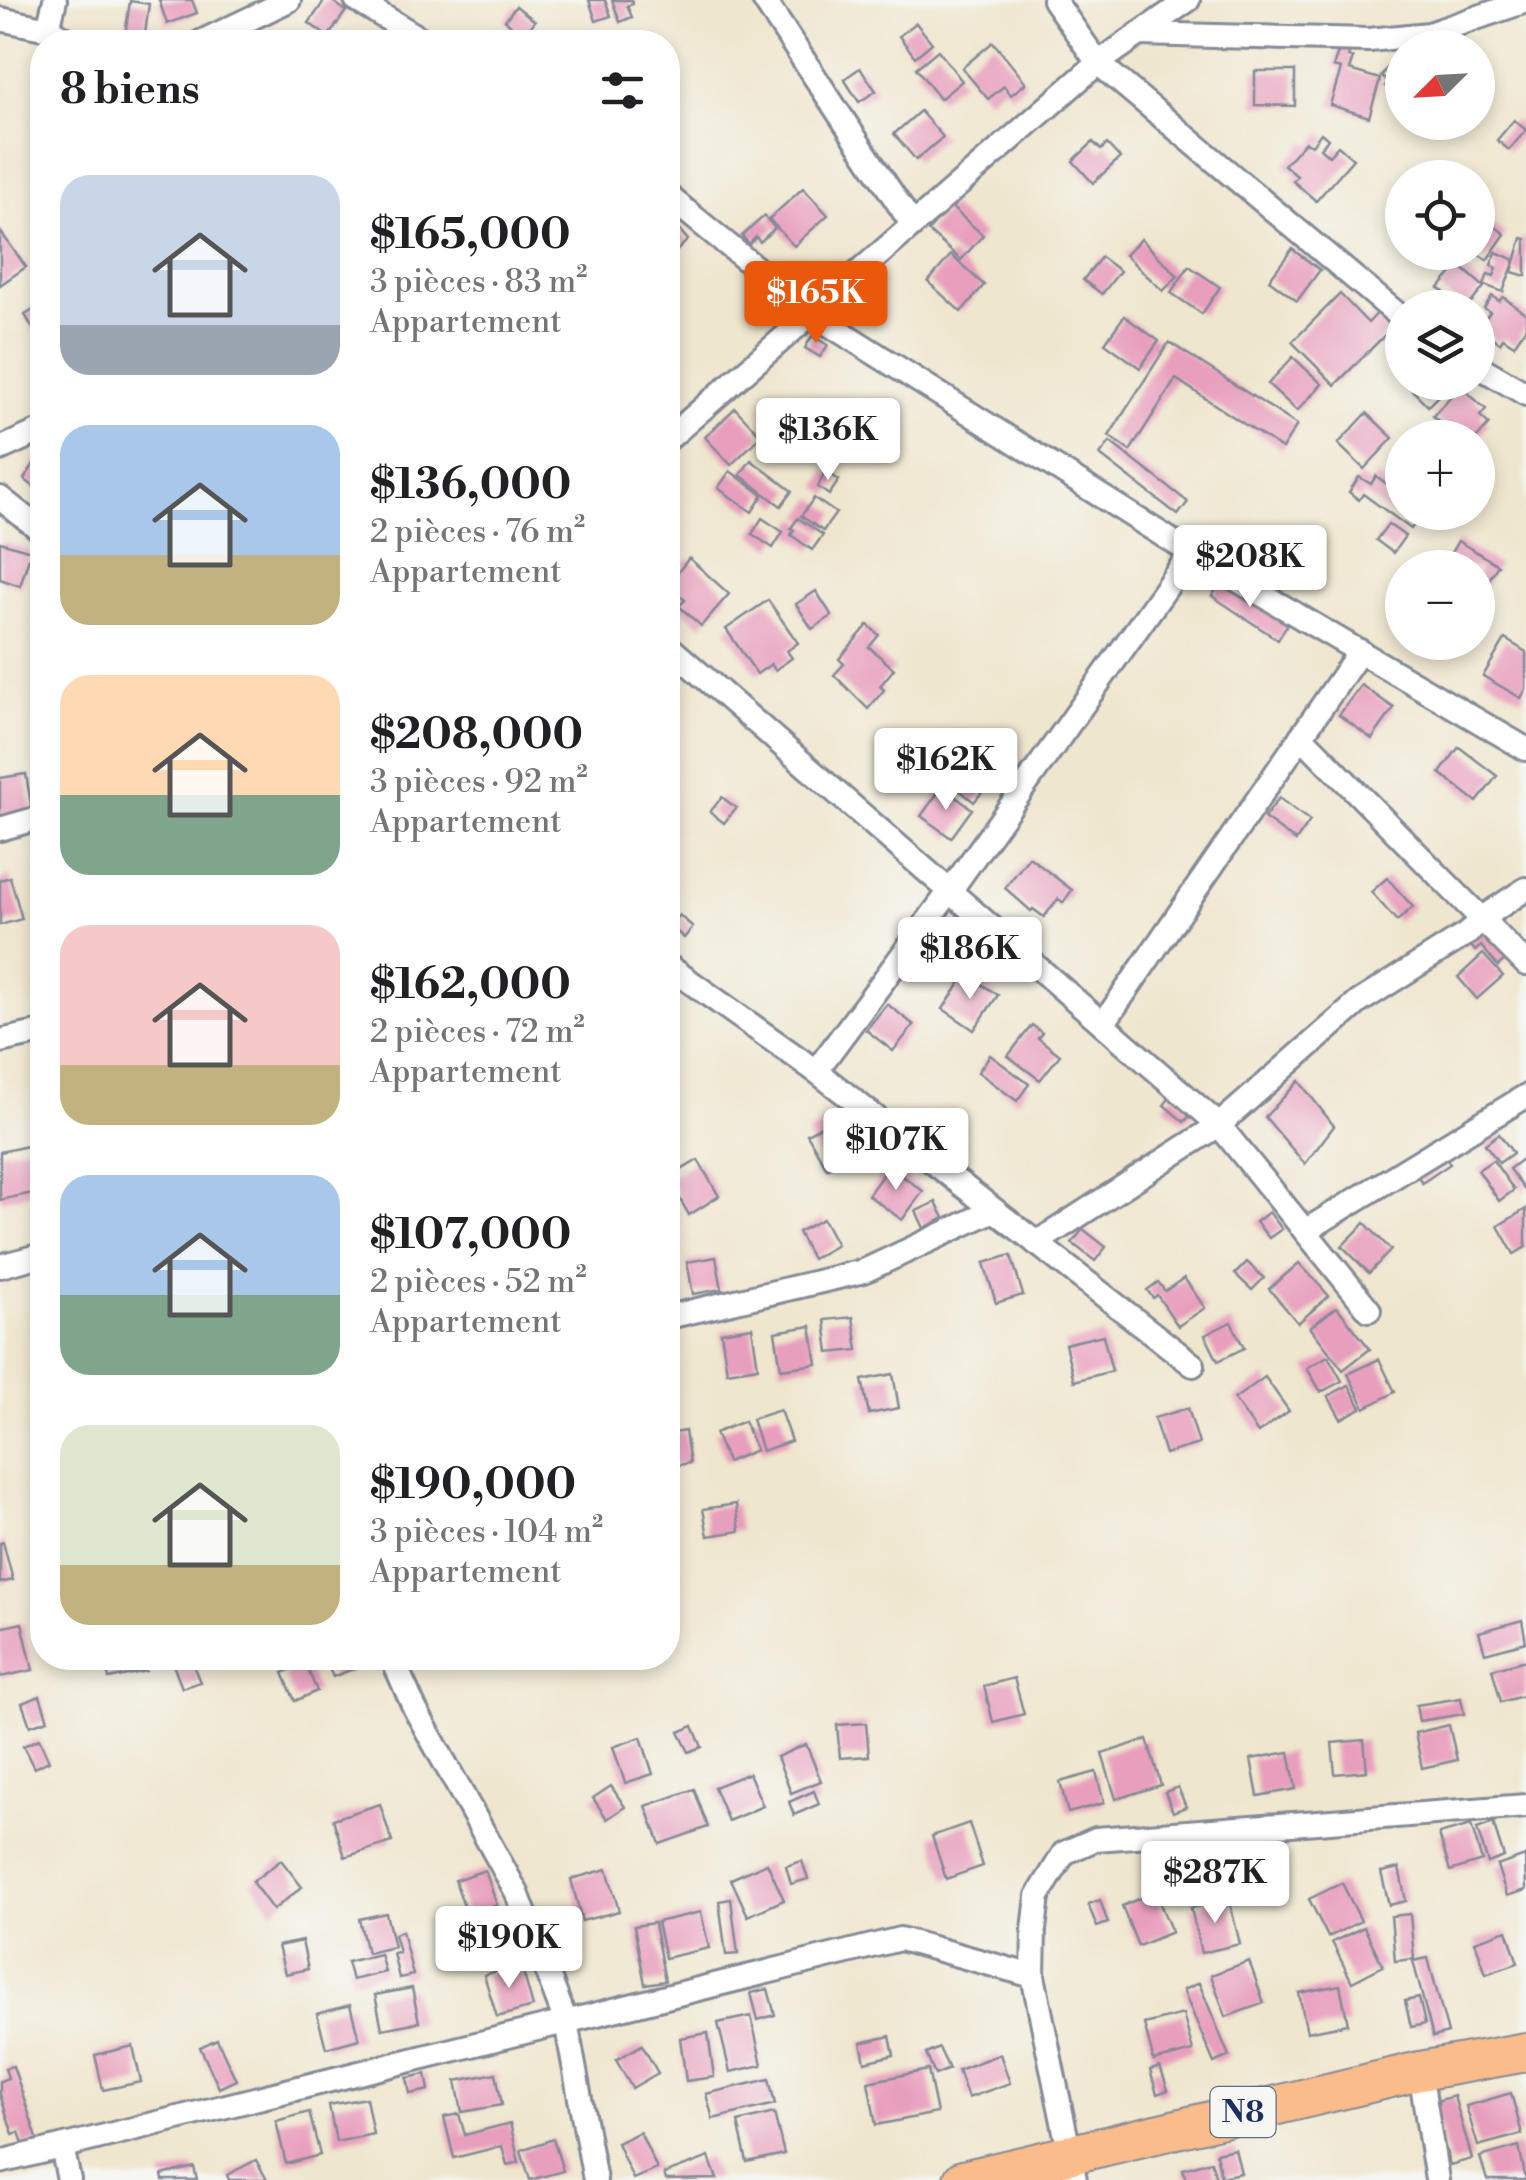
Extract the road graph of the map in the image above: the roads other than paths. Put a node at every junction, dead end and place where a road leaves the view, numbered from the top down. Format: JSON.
{"nodes":[{"id":1,"x":56,"y":0,"type":"edge"},
{"id":2,"x":289,"y":0,"type":"edge"},
{"id":3,"x":356,"y":0,"type":"edge"},
{"id":4,"x":764,"y":0,"type":"edge"},
{"id":5,"x":1054,"y":0,"type":"edge"},
{"id":6,"x":1188,"y":0,"type":"edge"},
{"id":7,"x":1526,"y":2,"type":"edge"},
{"id":8,"x":0,"y":19,"type":"edge"},
{"id":9,"x":48,"y":28,"type":"junction"},
{"id":10,"x":51,"y":30,"type":"edge"},
{"id":11,"x":226,"y":30,"type":"edge"},
{"id":12,"x":406,"y":30,"type":"edge"},
{"id":13,"x":1139,"y":34,"type":"junction"},
{"id":14,"x":1098,"y":63,"type":"junction"},
{"id":15,"x":680,"y":206,"type":"edge"},
{"id":16,"x":912,"y":224,"type":"junction"},
{"id":17,"x":1385,"y":304,"type":"edge"},
{"id":18,"x":811,"y":313,"type":"junction"},
{"id":19,"x":1495,"y":376,"type":"edge"},
{"id":20,"x":1526,"y":394,"type":"edge"},
{"id":21,"x":680,"y":428,"type":"edge"},
{"id":22,"x":30,"y":435,"type":"edge"},
{"id":23,"x":0,"y":449,"type":"edge"},
{"id":24,"x":0,"y":498,"type":"edge"},
{"id":25,"x":30,"y":522,"type":"edge"},
{"id":26,"x":1191,"y":553,"type":"junction"},
{"id":27,"x":1360,"y":652,"type":"junction"},
{"id":28,"x":680,"y":656,"type":"edge"},
{"id":29,"x":1301,"y":736,"type":"junction"},
{"id":30,"x":1526,"y":749,"type":"edge"},
{"id":31,"x":30,"y":820,"type":"edge"},
{"id":32,"x":0,"y":829,"type":"edge"},
{"id":33,"x":1526,"y":890,"type":"edge"},
{"id":34,"x":950,"y":891,"type":"junction"},
{"id":35,"x":1482,"y":918,"type":"junction"},
{"id":36,"x":1526,"y":964,"type":"edge"},
{"id":37,"x":680,"y":975,"type":"edge"},
{"id":38,"x":1103,"y":1024,"type":"junction"},
{"id":39,"x":30,"y":1034,"type":"edge"},
{"id":40,"x":0,"y":1040,"type":"edge"},
{"id":41,"x":816,"y":1071,"type":"junction"},
{"id":42,"x":1526,"y":1096,"type":"edge"},
{"id":43,"x":1219,"y":1125,"type":"junction"},
{"id":44,"x":994,"y":1210,"type":"junction"},
{"id":45,"x":1306,"y":1231,"type":"junction"},
{"id":46,"x":1036,"y":1243,"type":"junction"},
{"id":47,"x":30,"y":1258,"type":"edge"},
{"id":48,"x":0,"y":1266,"type":"edge"},
{"id":49,"x":1370,"y":1310,"type":"dead end"},
{"id":50,"x":680,"y":1314,"type":"edge"},
{"id":51,"x":1193,"y":1365,"type":"dead end"},
{"id":52,"x":398,"y":1670,"type":"edge"},
{"id":53,"x":1526,"y":1806,"type":"edge"},
{"id":54,"x":1032,"y":1976,"type":"junction"},
{"id":55,"x":566,"y":2022,"type":"junction"},
{"id":56,"x":1526,"y":2052,"type":"edge"},
{"id":57,"x":1420,"y":2072,"type":"junction"},
{"id":58,"x":62,"y":2147,"type":"junction"},
{"id":59,"x":0,"y":2162,"type":"edge"},
{"id":60,"x":1072,"y":2166,"type":"edge"},
{"id":61,"x":69,"y":2180,"type":"edge"},
{"id":62,"x":595,"y":2180,"type":"edge"},
{"id":63,"x":963,"y":2180,"type":"edge"},
{"id":64,"x":1437,"y":2180,"type":"edge"}],
"edges":[{"from":1,"to":9,"type":"street"},
{"from":2,"to":11,"type":"street"},
{"from":3,"to":12,"type":"street"},
{"from":4,"to":16,"type":"street"},
{"from":5,"to":14,"type":"street"},
{"from":6,"to":13,"type":"street"},
{"from":7,"to":13,"type":"street"},
{"from":8,"to":9,"type":"street"},
{"from":9,"to":10,"type":"street"},
{"from":13,"to":14,"type":"street"},
{"from":14,"to":16,"type":"street"},
{"from":14,"to":17,"type":"street"},
{"from":15,"to":18,"type":"street"},
{"from":16,"to":18,"type":"street"},
{"from":18,"to":21,"type":"street"},
{"from":18,"to":26,"type":"street"},
{"from":19,"to":20,"type":"street"},
{"from":22,"to":23,"type":"street"},
{"from":24,"to":25,"type":"street"},
{"from":26,"to":27,"type":"street"},
{"from":26,"to":34,"type":"street"},
{"from":27,"to":29,"type":"street"},
{"from":27,"to":30,"type":"street"},
{"from":28,"to":34,"type":"street"},
{"from":29,"to":35,"type":"street"},
{"from":29,"to":38,"type":"street"},
{"from":31,"to":32,"type":"street"},
{"from":33,"to":35,"type":"street"},
{"from":34,"to":38,"type":"street"},
{"from":34,"to":41,"type":"street"},
{"from":35,"to":36,"type":"street"},
{"from":35,"to":43,"type":"street"},
{"from":37,"to":41,"type":"street"},
{"from":38,"to":43,"type":"street"},
{"from":39,"to":40,"type":"street"},
{"from":41,"to":44,"type":"street"},
{"from":42,"to":45,"type":"street"},
{"from":43,"to":45,"type":"street"},
{"from":43,"to":46,"type":"street"},
{"from":44,"to":46,"type":"street"},
{"from":44,"to":50,"type":"street"},
{"from":45,"to":49,"type":"street"},
{"from":46,"to":51,"type":"street"},
{"from":47,"to":48,"type":"street"},
{"from":52,"to":55,"type":"street"},
{"from":53,"to":54,"type":"street"},
{"from":54,"to":55,"type":"street"},
{"from":54,"to":60,"type":"street"},
{"from":55,"to":58,"type":"street"},
{"from":55,"to":62,"type":"street"},
{"from":56,"to":57,"type":"main road","number":"N8"},
{"from":57,"to":60,"type":"main road","number":"N8"},
{"from":57,"to":64,"type":"street"},
{"from":58,"to":59,"type":"street"},
{"from":58,"to":61,"type":"street"},
{"from":60,"to":63,"type":"main road","number":"N8"}]}
